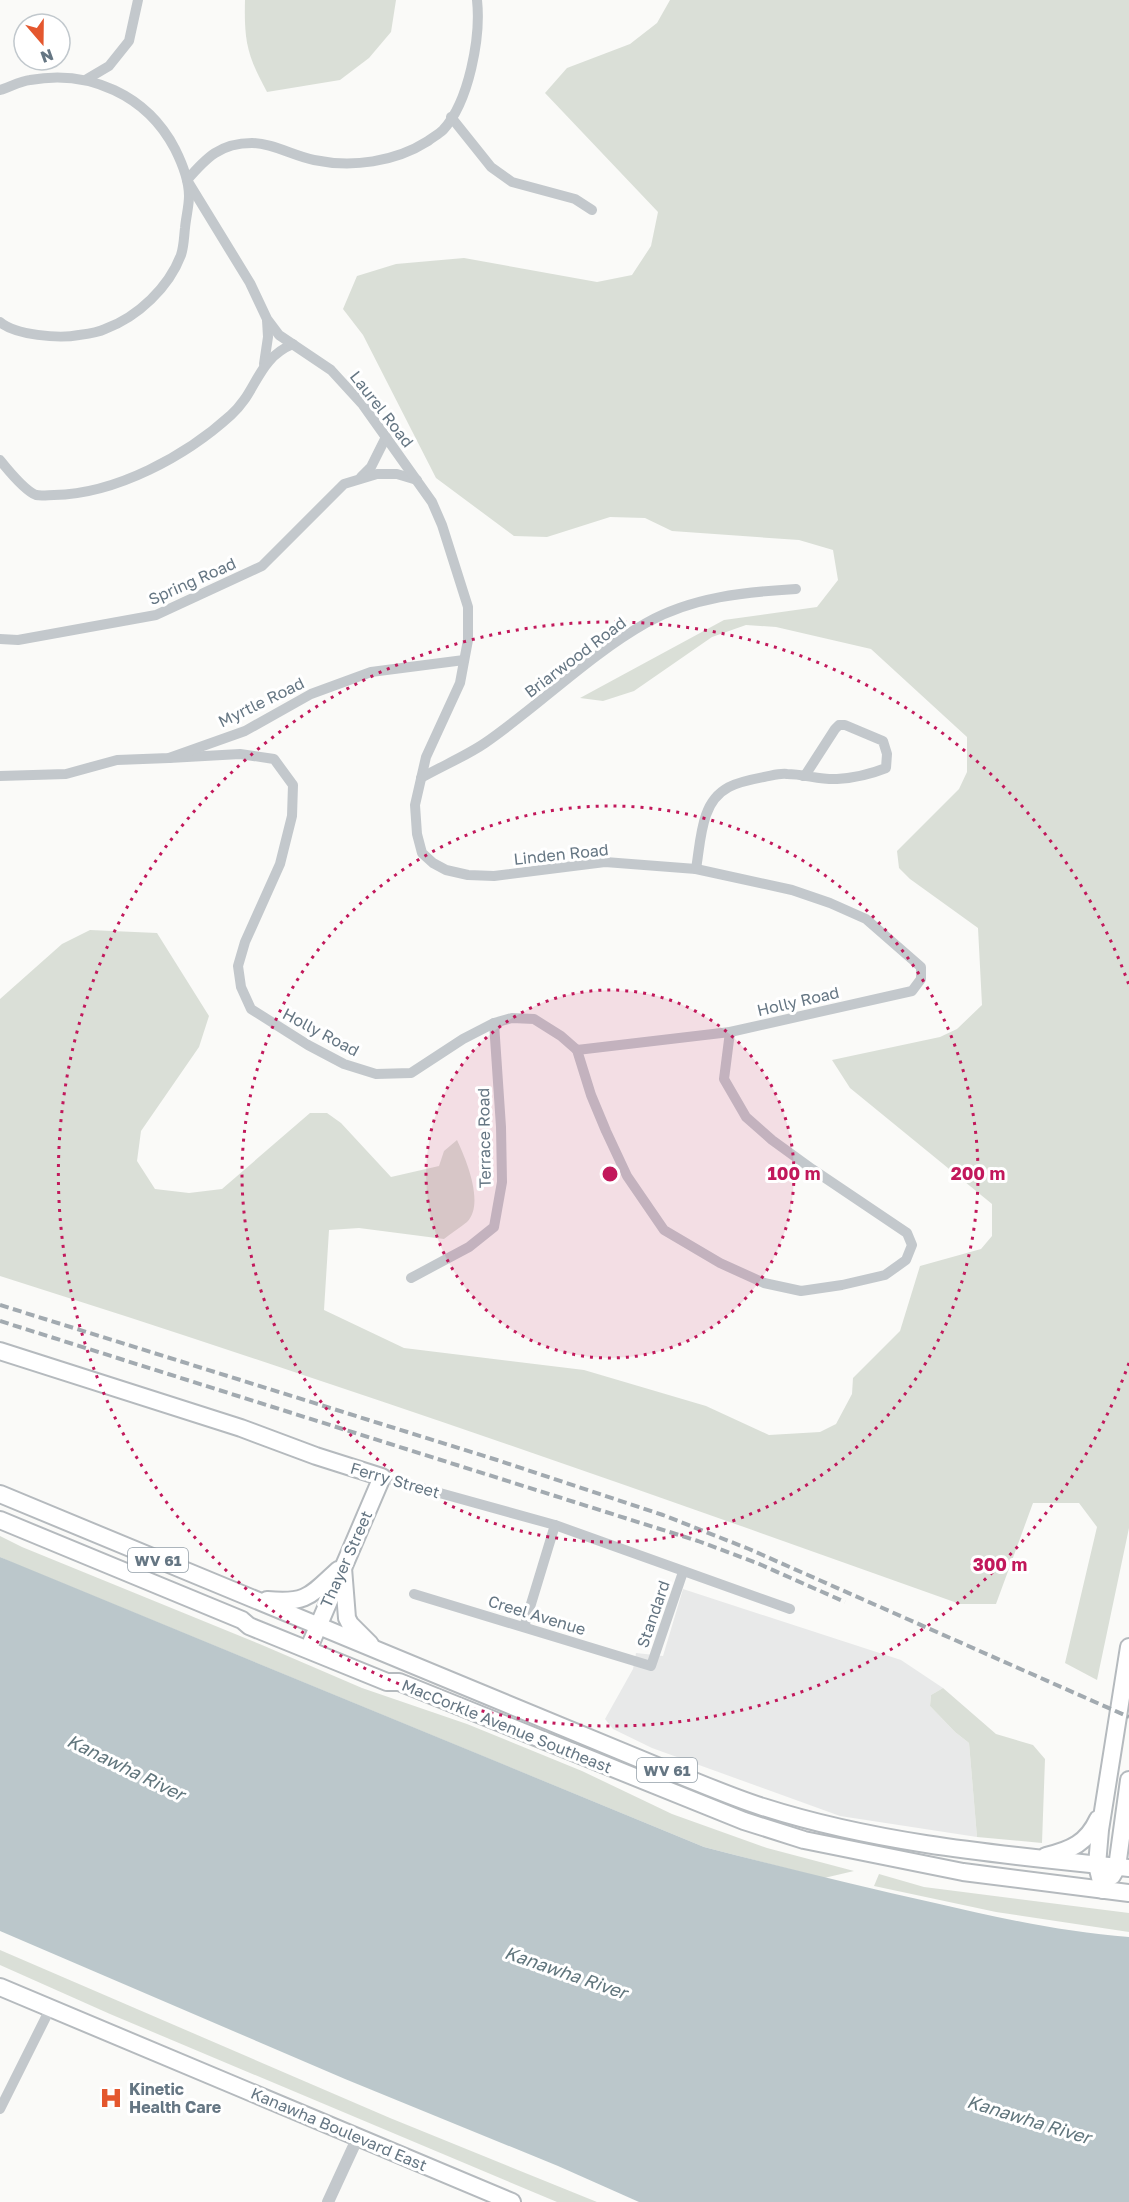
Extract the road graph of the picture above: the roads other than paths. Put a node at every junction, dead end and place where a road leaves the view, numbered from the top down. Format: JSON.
{"nodes":[{"id":1,"x":138,"y":0,"type":"edge"},
{"id":2,"x":477,"y":0,"type":"edge"},
{"id":3,"x":87,"y":79,"type":"junction"},
{"id":4,"x":0,"y":90,"type":"edge"},
{"id":5,"x":452,"y":117,"type":"junction"},
{"id":6,"x":187,"y":180,"type":"junction"},
{"id":7,"x":592,"y":210,"type":"dead end"},
{"id":8,"x":267,"y":319,"type":"junction"},
{"id":9,"x":0,"y":322,"type":"edge"},
{"id":10,"x":293,"y":344,"type":"junction"},
{"id":11,"x":264,"y":367,"type":"junction"},
{"id":12,"x":386,"y":437,"type":"junction"},
{"id":13,"x":0,"y":460,"type":"edge"},
{"id":14,"x":361,"y":477,"type":"junction"},
{"id":15,"x":417,"y":480,"type":"junction"},
{"id":16,"x":796,"y":589,"type":"dead end"},
{"id":17,"x":0,"y":639,"type":"edge"},
{"id":18,"x":464,"y":660,"type":"junction"},
{"id":19,"x":169,"y":758,"type":"junction"},
{"id":20,"x":0,"y":776,"type":"edge"},
{"id":21,"x":803,"y":776,"type":"junction"},
{"id":22,"x":421,"y":778,"type":"junction"},
{"id":23,"x":696,"y":869,"type":"junction"},
{"id":24,"x":921,"y":967,"type":"joint"},
{"id":25,"x":494,"y":1023,"type":"junction"},
{"id":26,"x":730,"y":1032,"type":"junction"},
{"id":27,"x":577,"y":1050,"type":"junction"},
{"id":28,"x":411,"y":1278,"type":"dead end"},
{"id":29,"x":0,"y":1351,"type":"edge"},
{"id":30,"x":382,"y":1477,"type":"junction"},
{"id":31,"x":0,"y":1494,"type":"edge"},
{"id":32,"x":0,"y":1520,"type":"edge"},
{"id":33,"x":555,"y":1525,"type":"junction"},
{"id":34,"x":343,"y":1566,"type":"junction"},
{"id":35,"x":683,"y":1572,"type":"junction"},
{"id":36,"x":414,"y":1594,"type":"dead end"},
{"id":37,"x":248,"y":1598,"type":"junction"},
{"id":38,"x":790,"y":1610,"type":"dead end"},
{"id":39,"x":242,"y":1620,"type":"junction"},
{"id":40,"x":317,"y":1626,"type":"junction"},
{"id":41,"x":524,"y":1627,"type":"junction"},
{"id":42,"x":311,"y":1643,"type":"junction"},
{"id":43,"x":1129,"y":1647,"type":"edge"},
{"id":44,"x":377,"y":1650,"type":"junction"},
{"id":45,"x":651,"y":1666,"type":"joint"},
{"id":46,"x":399,"y":1682,"type":"junction"},
{"id":47,"x":1129,"y":1780,"type":"edge"},
{"id":48,"x":1103,"y":1807,"type":"junction"},
{"id":49,"x":1124,"y":1810,"type":"junction"},
{"id":50,"x":1129,"y":1830,"type":"edge"},
{"id":51,"x":1035,"y":1859,"type":"junction"},
{"id":52,"x":1097,"y":1865,"type":"junction"},
{"id":53,"x":1123,"y":1868,"type":"edge"},
{"id":54,"x":1103,"y":1890,"type":"junction"},
{"id":55,"x":1129,"y":1893,"type":"edge"},
{"id":56,"x":0,"y":1987,"type":"edge"},
{"id":57,"x":50,"y":2009,"type":"junction"},
{"id":58,"x":0,"y":2109,"type":"edge"},
{"id":59,"x":358,"y":2137,"type":"junction"},
{"id":60,"x":328,"y":2202,"type":"edge"},
{"id":61,"x":512,"y":2202,"type":"edge"}],
"edges":[{"from":1,"to":3,"type":"street"},
{"from":2,"to":5,"type":"street"},
{"from":3,"to":4,"type":"street"},
{"from":3,"to":6,"type":"street"},
{"from":5,"to":6,"type":"street"},
{"from":5,"to":7,"type":"street"},
{"from":6,"to":8,"type":"street","name":"Laurel Road"},
{"from":6,"to":9,"type":"street"},
{"from":8,"to":10,"type":"street","name":"Laurel Road"},
{"from":8,"to":11,"type":"street"},
{"from":10,"to":11,"type":"street"},
{"from":10,"to":12,"type":"street","name":"Laurel Road"},
{"from":11,"to":13,"type":"street"},
{"from":12,"to":14,"type":"street","name":"Spring Road"},
{"from":12,"to":15,"type":"street","name":"Laurel Road"},
{"from":14,"to":15,"type":"street","name":"Spring Road"},
{"from":14,"to":17,"type":"street","name":"Spring Road"},
{"from":15,"to":18,"type":"street","name":"Laurel Road"},
{"from":16,"to":22,"type":"street","name":"Briarwood Road"},
{"from":18,"to":19,"type":"street","name":"Myrtle Road"},
{"from":18,"to":22,"type":"street","name":"Linden Road"},
{"from":19,"to":20,"type":"street","name":"Myrtle Road"},
{"from":19,"to":25,"type":"street","name":"Holly Road"},
{"from":21,"to":21,"type":"street"},
{"from":21,"to":23,"type":"street"},
{"from":22,"to":23,"type":"street","name":"Linden Road"},
{"from":23,"to":24,"type":"street","name":"Linden Road"},
{"from":24,"to":26,"type":"street","name":"Holly Road"},
{"from":25,"to":27,"type":"street","name":"Holly Road"},
{"from":25,"to":28,"type":"street","name":"Terrace Road"},
{"from":26,"to":27,"type":"street","name":"Holly Road"},
{"from":26,"to":27,"type":"street"},
{"from":29,"to":30,"type":"main road","name":"Ferry Street"},
{"from":30,"to":33,"type":"street","name":"Ferry Street"},
{"from":30,"to":34,"type":"main road","name":"Thayer Street"},
{"from":31,"to":37,"type":"main road","name":"MacCorkle Avenue Southeast","number":"WV 61"},
{"from":32,"to":39,"type":"main road","name":"MacCorkle Avenue Southeast","number":"WV 61"},
{"from":33,"to":35,"type":"street","name":"Ferry Street"},
{"from":33,"to":41,"type":"street"},
{"from":34,"to":37,"type":"main road"},
{"from":34,"to":40,"type":"main road","name":"Thayer Street"},
{"from":34,"to":44,"type":"main road"},
{"from":35,"to":38,"type":"street","name":"Ferry Street"},
{"from":35,"to":45,"type":"street","name":"Standard"},
{"from":36,"to":41,"type":"street","name":"Creel Avenue"},
{"from":37,"to":40,"type":"main road","name":"MacCorkle Avenue Southeast","number":"WV 61"},
{"from":39,"to":42,"type":"main road","name":"MacCorkle Avenue Southeast","number":"WV 61"},
{"from":39,"to":46,"type":"main road","name":"MacCorkle Avenue Southeast","number":"WV 61"},
{"from":40,"to":42,"type":"main road","name":"Thayer Street"},
{"from":40,"to":44,"type":"main road","name":"MacCorkle Avenue Southeast","number":"WV 61"},
{"from":41,"to":45,"type":"street","name":"Creel Avenue"},
{"from":42,"to":46,"type":"main road","name":"MacCorkle Avenue Southeast","number":"WV 61"},
{"from":43,"to":48,"type":"main road"},
{"from":44,"to":51,"type":"main road","name":"MacCorkle Avenue Southeast","number":"WV 61"},
{"from":46,"to":54,"type":"main road","name":"MacCorkle Avenue Southeast","number":"WV 61"},
{"from":47,"to":49,"type":"main road"},
{"from":48,"to":51,"type":"main road"},
{"from":48,"to":52,"type":"main road"},
{"from":49,"to":50,"type":"main road"},
{"from":49,"to":53,"type":"main road"},
{"from":51,"to":52,"type":"main road","name":"MacCorkle Avenue Southeast","number":"WV 61"},
{"from":52,"to":53,"type":"main road","number":"WV 61"},
{"from":52,"to":54,"type":"main road"},
{"from":53,"to":54,"type":"main road"},
{"from":54,"to":55,"type":"main road","number":"WV 61"},
{"from":56,"to":57,"type":"main road","name":"Kanawha Boulevard East"},
{"from":57,"to":58,"type":"street"},
{"from":57,"to":59,"type":"main road","name":"Kanawha Boulevard East"},
{"from":59,"to":60,"type":"street"},
{"from":59,"to":61,"type":"main road","name":"Kanawha Boulevard East"}]}
